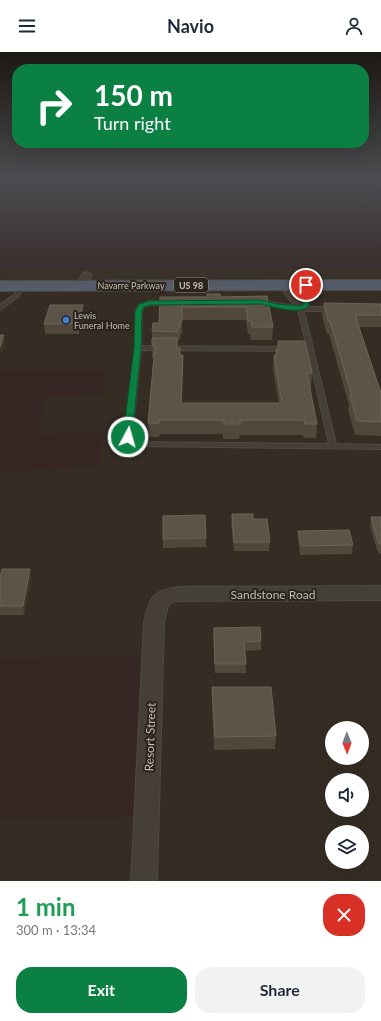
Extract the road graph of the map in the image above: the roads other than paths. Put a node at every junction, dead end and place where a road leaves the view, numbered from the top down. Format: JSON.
{"nodes":[{"id":1,"x":381,"y":275,"type":"edge"},
{"id":2,"x":0,"y":276,"type":"edge"},
{"id":3,"x":84,"y":280,"type":"junction"},
{"id":4,"x":282,"y":285,"type":"junction"},
{"id":5,"x":306,"y":285,"type":"junction"},
{"id":6,"x":381,"y":285,"type":"edge"},
{"id":7,"x":0,"y":286,"type":"edge"},
{"id":8,"x":22,"y":286,"type":"junction"},
{"id":9,"x":253,"y":302,"type":"edge"},
{"id":10,"x":181,"y":303,"type":"edge"},
{"id":11,"x":0,"y":308,"type":"edge"},
{"id":12,"x":301,"y":309,"type":"junction"},
{"id":13,"x":344,"y":309,"type":"edge"},
{"id":14,"x":138,"y":348,"type":"junction"},
{"id":15,"x":310,"y":349,"type":"junction"},
{"id":16,"x":333,"y":446,"type":"junction"},
{"id":17,"x":381,"y":447,"type":"edge"},
{"id":18,"x":381,"y":593,"type":"edge"},
{"id":19,"x":166,"y":596,"type":"joint"},
{"id":20,"x":144,"y":881,"type":"edge"}],
"edges":[{"from":1,"to":3,"type":"highway","name":"Navarre Parkway","number":"US 98"},
{"from":2,"to":3,"type":"highway","name":"Navarre Parkway","number":"US 98"},
{"from":3,"to":4,"type":"highway","name":"Navarre Parkway","number":"US 98"},
{"from":3,"to":8,"type":"highway","name":"Navarre Parkway","number":"US 98"},
{"from":4,"to":5,"type":"highway","name":"Navarre Parkway","number":"US 98"},
{"from":4,"to":12,"type":"lane"},
{"from":5,"to":6,"type":"highway","name":"Navarre Parkway","number":"US 98"},
{"from":5,"to":12,"type":"lane"},
{"from":7,"to":8,"type":"highway","name":"Navarre Parkway","number":"US 98"},
{"from":8,"to":11,"type":"lane"},
{"from":9,"to":12,"type":"lane"},
{"from":10,"to":14,"type":"lane"},
{"from":12,"to":13,"type":"lane"},
{"from":12,"to":15,"type":"lane"},
{"from":14,"to":15,"type":"lane"},
{"from":14,"to":16,"type":"lane"},
{"from":15,"to":16,"type":"lane"},
{"from":16,"to":17,"type":"lane"},
{"from":18,"to":19,"type":"street","name":"Sandstone Road"},
{"from":19,"to":20,"type":"street","name":"Resort Street"}]}
